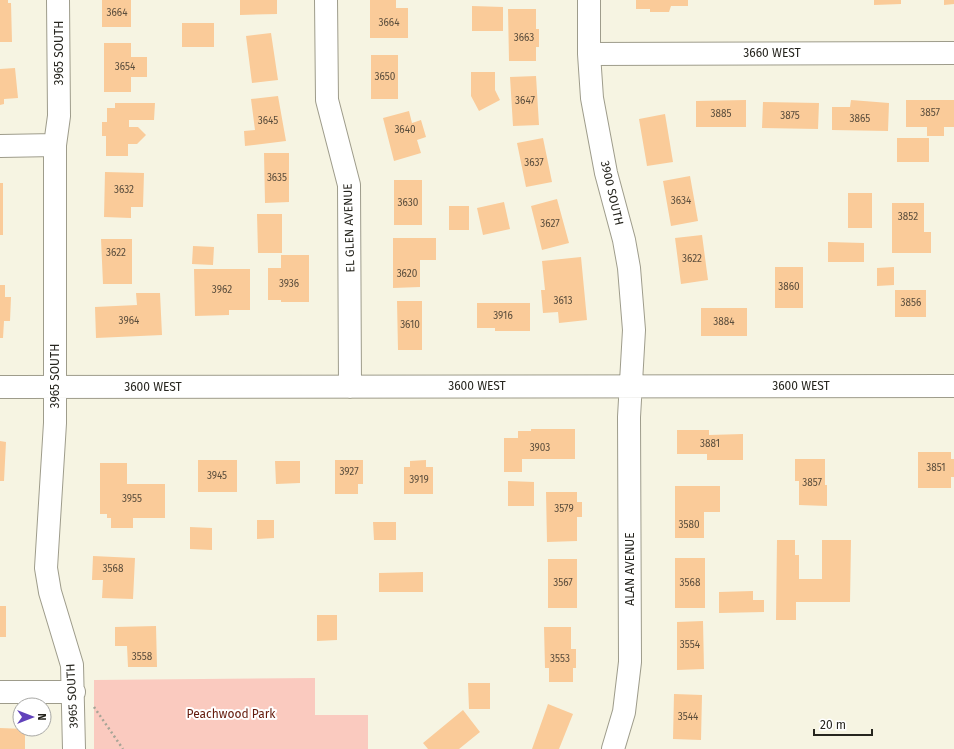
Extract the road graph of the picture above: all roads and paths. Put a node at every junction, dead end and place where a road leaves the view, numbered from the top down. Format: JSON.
{"nodes":[{"id":1,"x":58,"y":0,"type":"edge"},
{"id":2,"x":326,"y":0,"type":"edge"},
{"id":3,"x":589,"y":0,"type":"edge"},
{"id":4,"x":954,"y":53,"type":"edge"},
{"id":5,"x":589,"y":54,"type":"junction"},
{"id":6,"x":55,"y":145,"type":"junction"},
{"id":7,"x":0,"y":146,"type":"edge"},
{"id":8,"x":632,"y":386,"type":"junction"},
{"id":9,"x":954,"y":386,"type":"edge"},
{"id":10,"x":0,"y":387,"type":"edge"},
{"id":11,"x":54,"y":387,"type":"junction"},
{"id":12,"x":350,"y":387,"type":"junction"},
{"id":13,"x":0,"y":692,"type":"edge"},
{"id":14,"x":83,"y":698,"type":"junction"},
{"id":15,"x":74,"y":749,"type":"edge"},
{"id":16,"x":123,"y":749,"type":"edge"},
{"id":17,"x":613,"y":749,"type":"edge"}],
"edges":[{"from":1,"to":6,"type":"street","name":"3965 SOUTH"},
{"from":2,"to":12,"type":"street","name":"EL GLEN AVENUE"},
{"from":3,"to":5,"type":"street","name":"3900 SOUTH"},
{"from":4,"to":5,"type":"street","name":"3660 WEST"},
{"from":5,"to":8,"type":"street","name":"3900 SOUTH"},
{"from":6,"to":7,"type":"street"},
{"from":6,"to":11,"type":"street","name":"3965 SOUTH"},
{"from":8,"to":9,"type":"street","name":"3600 WEST"},
{"from":8,"to":12,"type":"street","name":"3600 WEST"},
{"from":8,"to":17,"type":"street","name":"ALAN AVENUE"},
{"from":10,"to":11,"type":"street","name":"3600 WEST"},
{"from":11,"to":12,"type":"street","name":"3600 WEST"},
{"from":11,"to":14,"type":"street","name":"3965 SOUTH"},
{"from":13,"to":14,"type":"street"},
{"from":14,"to":15,"type":"street","name":"3965 SOUTH"},
{"from":14,"to":16,"type":"path"}]}
